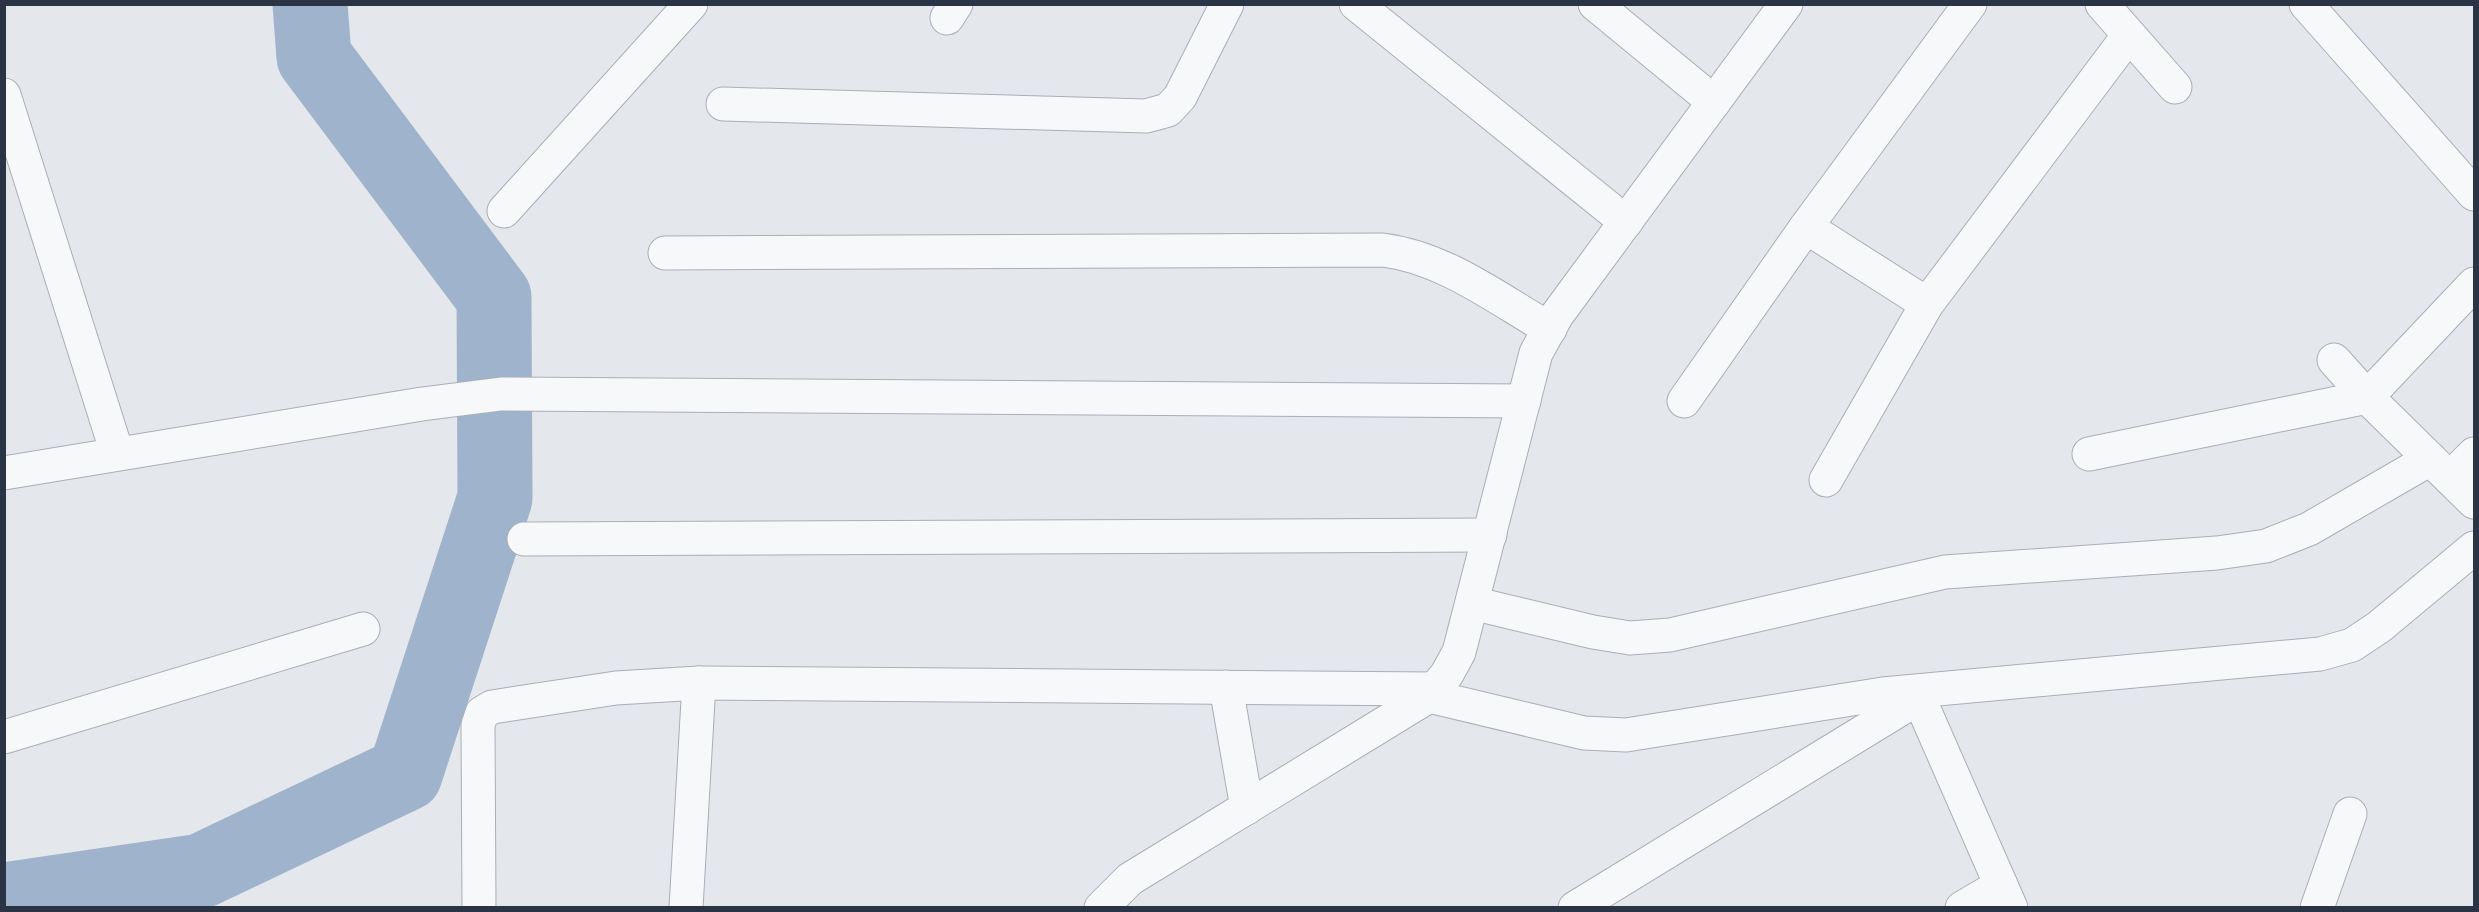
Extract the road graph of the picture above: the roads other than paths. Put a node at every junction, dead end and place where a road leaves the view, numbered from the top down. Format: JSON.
{"nodes":[{"id":1,"x":691,"y":4,"type":"edge"},
{"id":2,"x":1227,"y":4,"type":"edge"},
{"id":3,"x":1356,"y":4,"type":"edge"},
{"id":4,"x":1595,"y":4,"type":"edge"},
{"id":5,"x":1786,"y":4,"type":"edge"},
{"id":6,"x":1970,"y":4,"type":"edge"},
{"id":7,"x":2102,"y":4,"type":"edge"},
{"id":8,"x":2307,"y":4,"type":"edge"},
{"id":9,"x":2129,"y":35,"type":"junction"},
{"id":10,"x":2175,"y":87,"type":"dead end"},
{"id":11,"x":4,"y":95,"type":"edge"},
{"id":12,"x":1714,"y":102,"type":"junction"},
{"id":13,"x":723,"y":104,"type":"dead end"},
{"id":14,"x":2475,"y":194,"type":"edge"},
{"id":15,"x":504,"y":211,"type":"dead end"},
{"id":16,"x":1626,"y":222,"type":"junction"},
{"id":17,"x":1806,"y":227,"type":"junction"},
{"id":18,"x":665,"y":253,"type":"dead end"},
{"id":19,"x":2475,"y":284,"type":"edge"},
{"id":20,"x":1927,"y":304,"type":"junction"},
{"id":21,"x":1550,"y":329,"type":"junction"},
{"id":22,"x":2334,"y":360,"type":"dead end"},
{"id":23,"x":2367,"y":397,"type":"junction"},
{"id":24,"x":1524,"y":401,"type":"junction"},
{"id":25,"x":1684,"y":401,"type":"dead end"},
{"id":26,"x":117,"y":453,"type":"junction"},
{"id":27,"x":2090,"y":454,"type":"dead end"},
{"id":28,"x":2475,"y":454,"type":"edge"},
{"id":29,"x":2440,"y":469,"type":"junction"},
{"id":30,"x":4,"y":473,"type":"edge"},
{"id":31,"x":1826,"y":480,"type":"dead end"},
{"id":32,"x":2475,"y":502,"type":"edge"},
{"id":33,"x":1490,"y":535,"type":"junction"},
{"id":34,"x":524,"y":539,"type":"dead end"},
{"id":35,"x":2475,"y":548,"type":"edge"},
{"id":36,"x":1472,"y":603,"type":"junction"},
{"id":37,"x":363,"y":629,"type":"dead end"},
{"id":38,"x":699,"y":683,"type":"junction"},
{"id":39,"x":1226,"y":687,"type":"junction"},
{"id":40,"x":1432,"y":692,"type":"junction"},
{"id":41,"x":1927,"y":693,"type":"junction"},
{"id":42,"x":4,"y":736,"type":"edge"},
{"id":43,"x":1246,"y":808,"type":"junction"},
{"id":44,"x":2350,"y":814,"type":"dead end"},
{"id":45,"x":2006,"y":896,"type":"edge"},
{"id":46,"x":479,"y":908,"type":"edge"},
{"id":47,"x":686,"y":908,"type":"edge"},
{"id":48,"x":1101,"y":908,"type":"edge"},
{"id":49,"x":1575,"y":908,"type":"edge"},
{"id":50,"x":1962,"y":908,"type":"edge"},
{"id":51,"x":2317,"y":908,"type":"edge"}],
"edges":[{"from":1,"to":15,"type":"street"},
{"from":2,"to":13,"type":"street"},
{"from":3,"to":16,"type":"street"},
{"from":4,"to":12,"type":"street"},
{"from":5,"to":12,"type":"street"},
{"from":6,"to":17,"type":"street"},
{"from":7,"to":9,"type":"street"},
{"from":8,"to":14,"type":"street"},
{"from":9,"to":10,"type":"street"},
{"from":9,"to":20,"type":"street"},
{"from":11,"to":26,"type":"street"},
{"from":12,"to":16,"type":"street"},
{"from":16,"to":21,"type":"street"},
{"from":17,"to":20,"type":"street"},
{"from":17,"to":25,"type":"street"},
{"from":18,"to":21,"type":"street"},
{"from":19,"to":23,"type":"street"},
{"from":20,"to":31,"type":"street"},
{"from":21,"to":24,"type":"street"},
{"from":22,"to":23,"type":"street"},
{"from":23,"to":27,"type":"street"},
{"from":23,"to":29,"type":"street"},
{"from":24,"to":26,"type":"street"},
{"from":24,"to":33,"type":"street"},
{"from":26,"to":30,"type":"street"},
{"from":28,"to":29,"type":"street"},
{"from":29,"to":32,"type":"street"},
{"from":29,"to":36,"type":"street"},
{"from":33,"to":34,"type":"street"},
{"from":33,"to":36,"type":"street"},
{"from":35,"to":41,"type":"street"},
{"from":36,"to":40,"type":"street"},
{"from":37,"to":42,"type":"street"},
{"from":38,"to":39,"type":"street"},
{"from":38,"to":46,"type":"street"},
{"from":38,"to":47,"type":"street"},
{"from":39,"to":40,"type":"street"},
{"from":39,"to":43,"type":"street"},
{"from":40,"to":41,"type":"street"},
{"from":40,"to":43,"type":"street"},
{"from":41,"to":45,"type":"street"},
{"from":41,"to":49,"type":"street"},
{"from":43,"to":48,"type":"street"},
{"from":44,"to":51,"type":"street"},
{"from":45,"to":50,"type":"street"}]}
